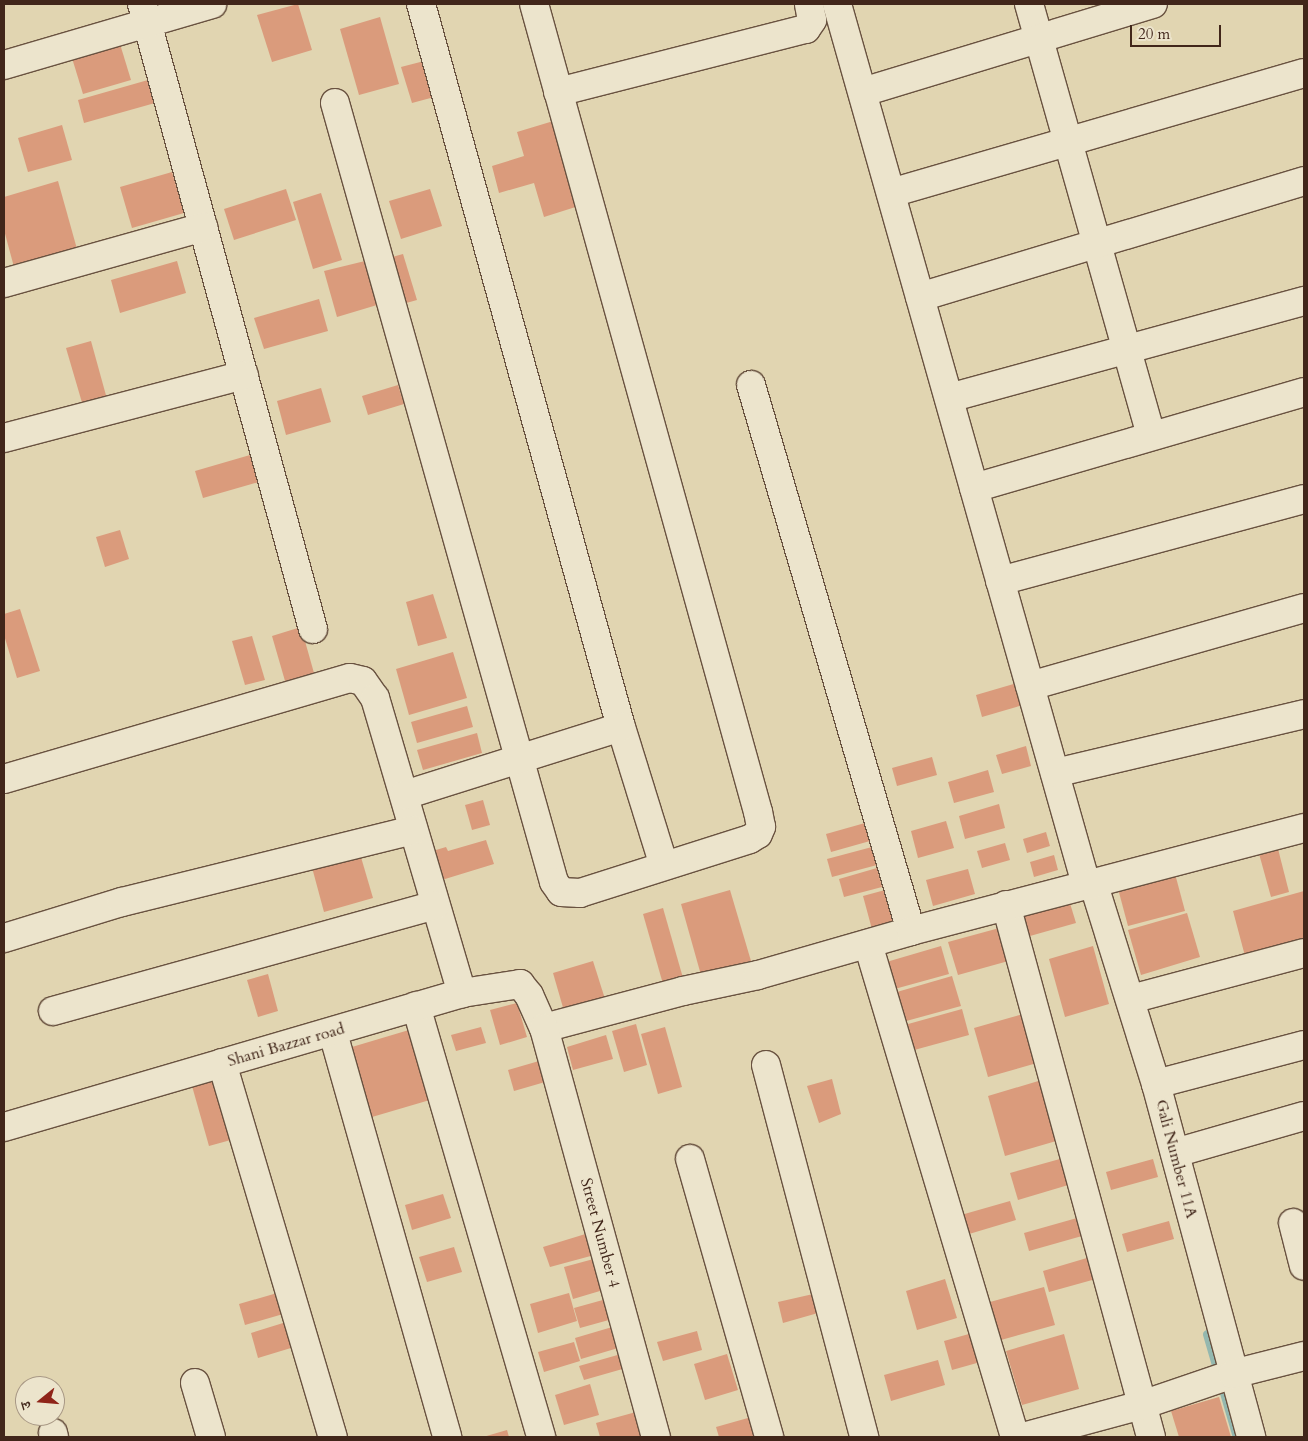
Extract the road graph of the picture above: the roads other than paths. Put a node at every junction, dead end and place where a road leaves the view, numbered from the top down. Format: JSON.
{"nodes":[{"id":1,"x":212,"y":4,"type":"edge"},
{"id":2,"x":421,"y":4,"type":"edge"},
{"id":3,"x":534,"y":4,"type":"edge"},
{"id":4,"x":810,"y":4,"type":"edge"},
{"id":5,"x":837,"y":4,"type":"edge"},
{"id":6,"x":1029,"y":4,"type":"edge"},
{"id":7,"x":1153,"y":4,"type":"edge"},
{"id":8,"x":144,"y":12,"type":"edge"},
{"id":9,"x":1039,"y":38,"type":"junction"},
{"id":10,"x":4,"y":66,"type":"edge"},
{"id":11,"x":1304,"y":73,"type":"edge"},
{"id":12,"x":558,"y":92,"type":"junction"},
{"id":13,"x":863,"y":92,"type":"junction"},
{"id":14,"x":335,"y":103,"type":"dead end"},
{"id":15,"x":1068,"y":143,"type":"junction"},
{"id":16,"x":1304,"y":181,"type":"edge"},
{"id":17,"x":891,"y":194,"type":"junction"},
{"id":18,"x":203,"y":227,"type":"junction"},
{"id":19,"x":1097,"y":245,"type":"junction"},
{"id":20,"x":4,"y":283,"type":"edge"},
{"id":21,"x":920,"y":297,"type":"junction"},
{"id":22,"x":1304,"y":301,"type":"edge"},
{"id":23,"x":1128,"y":351,"type":"junction"},
{"id":24,"x":244,"y":375,"type":"junction"},
{"id":25,"x":751,"y":385,"type":"dead end"},
{"id":26,"x":1304,"y":392,"type":"edge"},
{"id":27,"x":949,"y":398,"type":"junction"},
{"id":28,"x":1151,"y":435,"type":"junction"},
{"id":29,"x":4,"y":438,"type":"edge"},
{"id":30,"x":974,"y":488,"type":"junction"},
{"id":31,"x":1304,"y":499,"type":"edge"},
{"id":32,"x":1000,"y":581,"type":"junction"},
{"id":33,"x":1304,"y":608,"type":"edge"},
{"id":34,"x":313,"y":629,"type":"dead end"},
{"id":35,"x":1030,"y":686,"type":"junction"},
{"id":36,"x":1304,"y":714,"type":"edge"},
{"id":37,"x":621,"y":726,"type":"junction"},
{"id":38,"x":519,"y":758,"type":"junction"},
{"id":39,"x":1055,"y":773,"type":"junction"},
{"id":40,"x":4,"y":779,"type":"edge"},
{"id":41,"x":404,"y":795,"type":"junction"},
{"id":42,"x":1304,"y":828,"type":"edge"},
{"id":43,"x":413,"y":830,"type":"junction"},
{"id":44,"x":664,"y":866,"type":"junction"},
{"id":45,"x":1090,"y":883,"type":"junction"},
{"id":46,"x":435,"y":905,"type":"junction"},
{"id":47,"x":1006,"y":905,"type":"junction"},
{"id":48,"x":911,"y":931,"type":"junction"},
{"id":49,"x":4,"y":938,"type":"edge"},
{"id":50,"x":868,"y":944,"type":"junction"},
{"id":51,"x":1304,"y":953,"type":"edge"},
{"id":52,"x":462,"y":993,"type":"junction"},
{"id":53,"x":1130,"y":999,"type":"junction"},
{"id":54,"x":416,"y":1006,"type":"junction"},
{"id":55,"x":53,"y":1011,"type":"dead end"},
{"id":56,"x":544,"y":1028,"type":"junction"},
{"id":57,"x":333,"y":1033,"type":"junction"},
{"id":58,"x":1304,"y":1045,"type":"edge"},
{"id":59,"x":222,"y":1063,"type":"junction"},
{"id":60,"x":766,"y":1065,"type":"dead end"},
{"id":61,"x":1156,"y":1084,"type":"junction"},
{"id":62,"x":1304,"y":1116,"type":"edge"},
{"id":63,"x":4,"y":1127,"type":"edge"},
{"id":64,"x":1175,"y":1153,"type":"junction"},
{"id":65,"x":690,"y":1159,"type":"dead end"},
{"id":66,"x":1293,"y":1223,"type":"dead end"},
{"id":67,"x":1304,"y":1266,"type":"edge"},
{"id":68,"x":1304,"y":1356,"type":"edge"},
{"id":69,"x":1233,"y":1374,"type":"junction"},
{"id":70,"x":195,"y":1382,"type":"dead end"},
{"id":71,"x":1142,"y":1405,"type":"junction"},
{"id":72,"x":211,"y":1437,"type":"edge"},
{"id":73,"x":333,"y":1437,"type":"edge"},
{"id":74,"x":447,"y":1437,"type":"edge"},
{"id":75,"x":541,"y":1437,"type":"edge"},
{"id":76,"x":656,"y":1437,"type":"edge"},
{"id":77,"x":769,"y":1437,"type":"edge"},
{"id":78,"x":864,"y":1437,"type":"edge"},
{"id":79,"x":1015,"y":1437,"type":"edge"},
{"id":80,"x":1023,"y":1437,"type":"edge"},
{"id":81,"x":1151,"y":1437,"type":"edge"},
{"id":82,"x":1251,"y":1437,"type":"edge"}],
"edges":[{"from":1,"to":8,"type":"street"},
{"from":2,"to":37,"type":"street"},
{"from":3,"to":12,"type":"street"},
{"from":4,"to":12,"type":"street"},
{"from":5,"to":13,"type":"street","name":"Gali Number 11A"},
{"from":6,"to":9,"type":"street"},
{"from":7,"to":9,"type":"street"},
{"from":8,"to":10,"type":"street"},
{"from":8,"to":18,"type":"street"},
{"from":9,"to":13,"type":"street"},
{"from":9,"to":15,"type":"street"},
{"from":11,"to":15,"type":"street"},
{"from":12,"to":44,"type":"street"},
{"from":13,"to":17,"type":"street","name":"Gali Number 11A"},
{"from":14,"to":38,"type":"street"},
{"from":15,"to":17,"type":"street"},
{"from":15,"to":19,"type":"street"},
{"from":16,"to":19,"type":"street"},
{"from":17,"to":21,"type":"street","name":"Gali Number 11A"},
{"from":18,"to":20,"type":"street"},
{"from":18,"to":24,"type":"street"},
{"from":19,"to":21,"type":"street"},
{"from":19,"to":23,"type":"street"},
{"from":21,"to":27,"type":"street","name":"Gali Number 11A"},
{"from":22,"to":23,"type":"street"},
{"from":23,"to":27,"type":"street"},
{"from":23,"to":28,"type":"street"},
{"from":24,"to":29,"type":"street"},
{"from":24,"to":34,"type":"street"},
{"from":25,"to":48,"type":"street"},
{"from":26,"to":28,"type":"street"},
{"from":27,"to":30,"type":"street","name":"Gali Number 11A"},
{"from":28,"to":30,"type":"street"},
{"from":30,"to":32,"type":"street","name":"Gali Number 11A"},
{"from":31,"to":32,"type":"street"},
{"from":32,"to":35,"type":"street","name":"Gali Number 11A"},
{"from":33,"to":35,"type":"street"},
{"from":35,"to":39,"type":"street","name":"Gali Number 11A"},
{"from":36,"to":39,"type":"street"},
{"from":37,"to":38,"type":"street"},
{"from":37,"to":44,"type":"street"},
{"from":38,"to":41,"type":"street"},
{"from":38,"to":44,"type":"street"},
{"from":39,"to":45,"type":"street","name":"Gali Number 11A"},
{"from":40,"to":41,"type":"street"},
{"from":41,"to":43,"type":"street"},
{"from":42,"to":45,"type":"street"},
{"from":43,"to":46,"type":"street"},
{"from":43,"to":49,"type":"street"},
{"from":45,"to":47,"type":"street"},
{"from":45,"to":53,"type":"street","name":"Gali Number 11A"},
{"from":46,"to":52,"type":"street"},
{"from":46,"to":55,"type":"street"},
{"from":47,"to":48,"type":"street"},
{"from":47,"to":71,"type":"street"},
{"from":48,"to":50,"type":"street"},
{"from":50,"to":56,"type":"street"},
{"from":50,"to":79,"type":"street"},
{"from":51,"to":53,"type":"street"},
{"from":52,"to":54,"type":"street","name":"Shani Bazzar road"},
{"from":52,"to":56,"type":"street","name":"Shani Bazzar road"},
{"from":53,"to":61,"type":"street","name":"Gali Number 11A"},
{"from":54,"to":57,"type":"street","name":"Shani Bazzar road"},
{"from":54,"to":75,"type":"street"},
{"from":56,"to":76,"type":"street","name":"Street Number 4"},
{"from":57,"to":59,"type":"street","name":"Shani Bazzar road"},
{"from":57,"to":74,"type":"street"},
{"from":58,"to":61,"type":"street"},
{"from":59,"to":63,"type":"street","name":"Shani Bazzar road"},
{"from":59,"to":73,"type":"street"},
{"from":60,"to":78,"type":"street"},
{"from":61,"to":64,"type":"street","name":"Gali Number 11A"},
{"from":62,"to":64,"type":"street"},
{"from":64,"to":69,"type":"street","name":"Gali Number 11A"},
{"from":65,"to":77,"type":"street"},
{"from":66,"to":67,"type":"street"},
{"from":68,"to":69,"type":"street"},
{"from":69,"to":71,"type":"street"},
{"from":69,"to":82,"type":"street","name":"Gali Number 11A"},
{"from":70,"to":72,"type":"street"},
{"from":71,"to":80,"type":"street"},
{"from":71,"to":81,"type":"street"}]}
